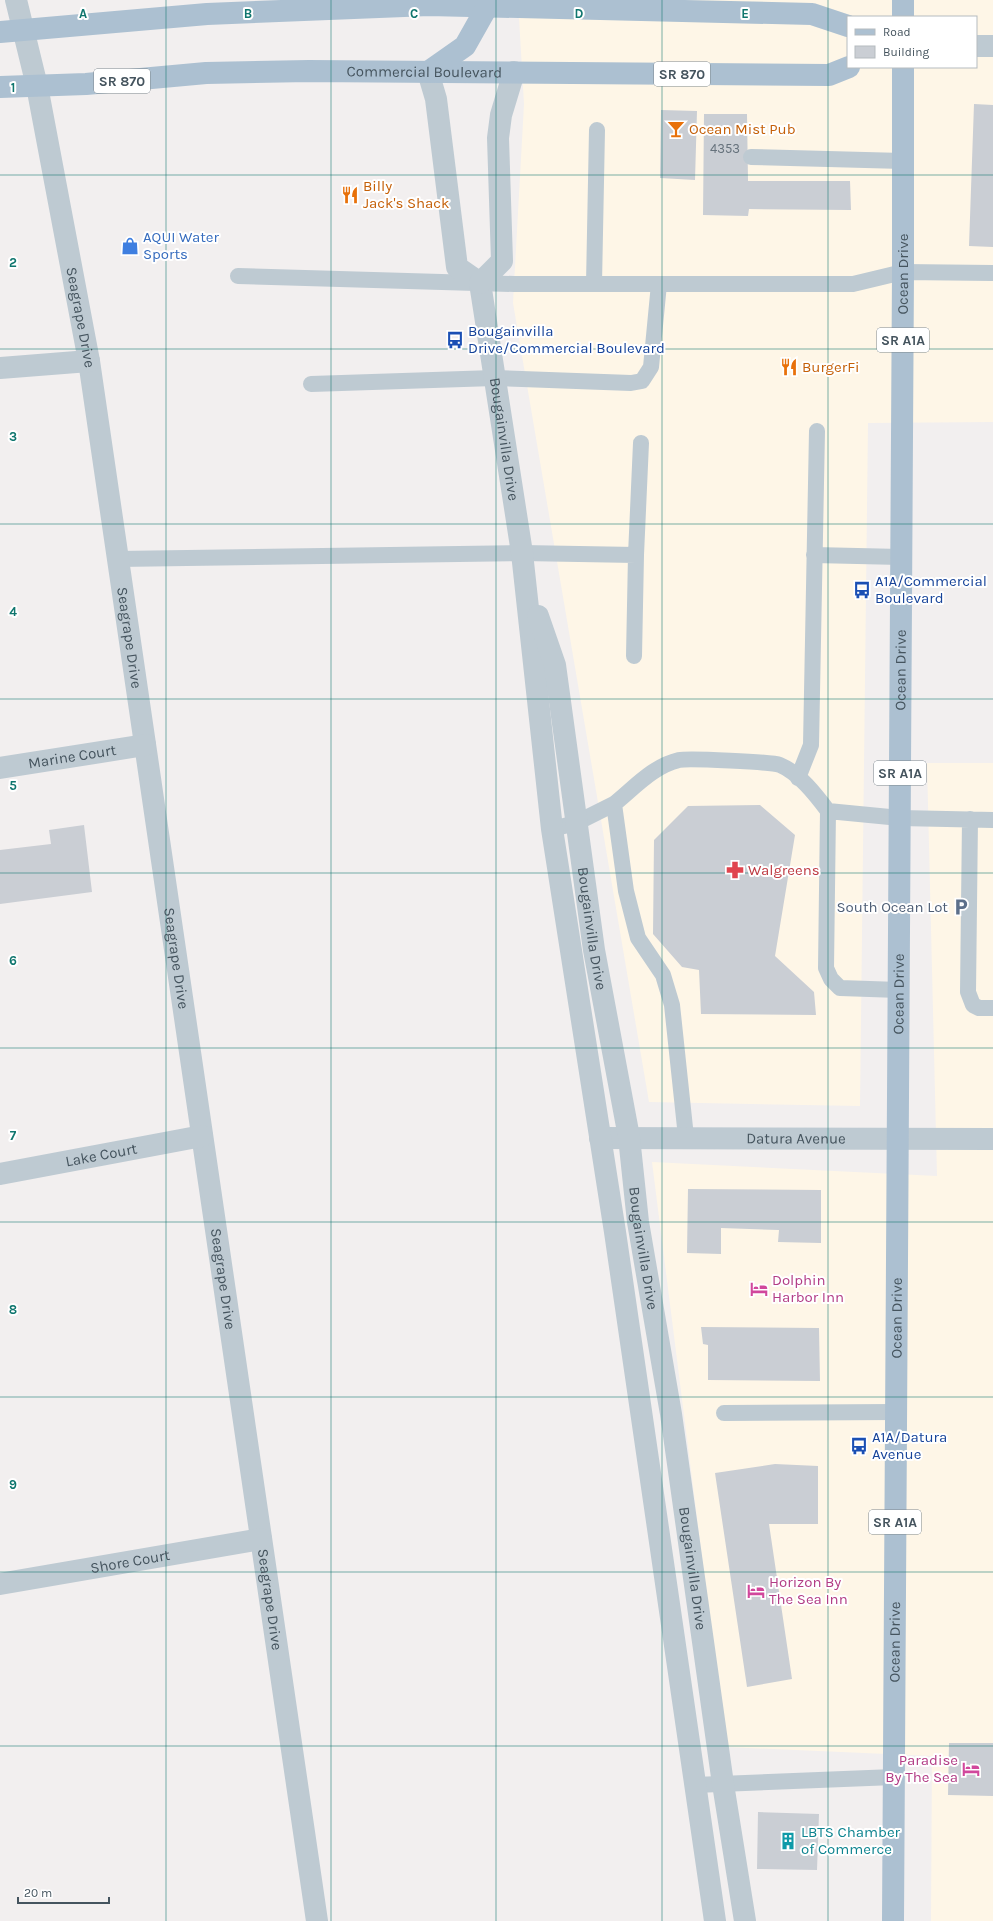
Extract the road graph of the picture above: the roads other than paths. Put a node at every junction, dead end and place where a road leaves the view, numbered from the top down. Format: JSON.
{"nodes":[{"id":1,"x":16,"y":0,"type":"edge"},
{"id":2,"x":903,"y":0,"type":"edge"},
{"id":3,"x":429,"y":3,"type":"edge"},
{"id":4,"x":487,"y":3,"type":"edge"},
{"id":5,"x":206,"y":7,"type":"edge"},
{"id":6,"x":903,"y":16,"type":"edge"},
{"id":7,"x":847,"y":26,"type":"edge"},
{"id":8,"x":22,"y":30,"type":"junction"},
{"id":9,"x":0,"y":32,"type":"edge"},
{"id":10,"x":977,"y":46,"type":"edge"},
{"id":11,"x":993,"y":46,"type":"edge"},
{"id":12,"x":847,"y":68,"type":"edge"},
{"id":13,"x":903,"y":68,"type":"edge"},
{"id":14,"x":428,"y":72,"type":"junction"},
{"id":15,"x":514,"y":72,"type":"junction"},
{"id":16,"x":37,"y":86,"type":"junction"},
{"id":17,"x":0,"y":87,"type":"edge"},
{"id":18,"x":597,"y":130,"type":"dead end"},
{"id":19,"x":751,"y":157,"type":"dead end"},
{"id":20,"x":903,"y":160,"type":"junction"},
{"id":21,"x":903,"y":272,"type":"junction"},
{"id":22,"x":993,"y":273,"type":"edge"},
{"id":23,"x":238,"y":276,"type":"dead end"},
{"id":24,"x":480,"y":283,"type":"junction"},
{"id":25,"x":594,"y":284,"type":"junction"},
{"id":26,"x":659,"y":284,"type":"junction"},
{"id":27,"x":89,"y":361,"type":"junction"},
{"id":28,"x":0,"y":368,"type":"edge"},
{"id":29,"x":494,"y":378,"type":"junction"},
{"id":30,"x":311,"y":384,"type":"dead end"},
{"id":31,"x":817,"y":431,"type":"dead end"},
{"id":32,"x":641,"y":443,"type":"dead end"},
{"id":33,"x":522,"y":554,"type":"junction"},
{"id":34,"x":636,"y":555,"type":"junction"},
{"id":35,"x":814,"y":555,"type":"junction"},
{"id":36,"x":901,"y":557,"type":"junction"},
{"id":37,"x":118,"y":559,"type":"junction"},
{"id":38,"x":525,"y":579,"type":"junction"},
{"id":39,"x":634,"y":656,"type":"dead end"},
{"id":40,"x":145,"y":745,"type":"junction"},
{"id":41,"x":0,"y":768,"type":"edge"},
{"id":42,"x":798,"y":778,"type":"junction"},
{"id":43,"x":614,"y":804,"type":"junction"},
{"id":44,"x":828,"y":811,"type":"junction"},
{"id":45,"x":900,"y":818,"type":"junction"},
{"id":46,"x":970,"y":820,"type":"junction"},
{"id":47,"x":993,"y":820,"type":"edge"},
{"id":48,"x":576,"y":823,"type":"junction"},
{"id":49,"x":552,"y":829,"type":"junction"},
{"id":50,"x":899,"y":990,"type":"junction"},
{"id":51,"x":993,"y":1008,"type":"edge"},
{"id":52,"x":202,"y":1136,"type":"junction"},
{"id":53,"x":686,"y":1137,"type":"junction"},
{"id":54,"x":600,"y":1138,"type":"junction"},
{"id":55,"x":629,"y":1138,"type":"junction"},
{"id":56,"x":898,"y":1139,"type":"junction"},
{"id":57,"x":993,"y":1139,"type":"edge"},
{"id":58,"x":0,"y":1174,"type":"edge"},
{"id":59,"x":896,"y":1412,"type":"junction"},
{"id":60,"x":724,"y":1413,"type":"dead end"},
{"id":61,"x":261,"y":1539,"type":"junction"},
{"id":62,"x":0,"y":1584,"type":"edge"},
{"id":63,"x":894,"y":1777,"type":"junction"},
{"id":64,"x":723,"y":1784,"type":"junction"},
{"id":65,"x":695,"y":1785,"type":"junction"},
{"id":66,"x":317,"y":1921,"type":"edge"},
{"id":67,"x":715,"y":1921,"type":"edge"},
{"id":68,"x":745,"y":1921,"type":"edge"},
{"id":69,"x":893,"y":1921,"type":"edge"}],
"edges":[{"from":1,"to":8,"type":"street","name":"Seagrape Drive"},
{"from":2,"to":6,"type":"main road"},
{"from":3,"to":4,"type":"main road"},
{"from":3,"to":5,"type":"main road"},
{"from":4,"to":7,"type":"main road"},
{"from":4,"to":14,"type":"main road"},
{"from":5,"to":8,"type":"main road"},
{"from":8,"to":9,"type":"main road"},
{"from":8,"to":16,"type":"street","name":"Seagrape Drive"},
{"from":10,"to":11,"type":"street"},
{"from":12,"to":15,"type":"main road","name":"Commercial Boulevard","number":"SR 870"},
{"from":13,"to":20,"type":"main road","name":"Ocean Drive","number":"SR A1A"},
{"from":14,"to":15,"type":"main road","name":"Commercial Boulevard","number":"SR 870"},
{"from":14,"to":16,"type":"main road","name":"Commercial Boulevard","number":"SR 870"},
{"from":14,"to":24,"type":"street"},
{"from":15,"to":24,"type":"street"},
{"from":16,"to":17,"type":"main road","name":"Commercial Boulevard","number":"SR 870"},
{"from":16,"to":27,"type":"street","name":"Seagrape Drive"},
{"from":18,"to":25,"type":"lane"},
{"from":19,"to":20,"type":"lane"},
{"from":20,"to":21,"type":"main road","name":"Ocean Drive","number":"SR A1A"},
{"from":21,"to":22,"type":"lane"},
{"from":21,"to":26,"type":"lane"},
{"from":21,"to":36,"type":"main road","name":"Ocean Drive","number":"SR A1A"},
{"from":23,"to":24,"type":"lane"},
{"from":24,"to":25,"type":"lane"},
{"from":24,"to":29,"type":"street","name":"Bougainvilla Drive"},
{"from":25,"to":26,"type":"lane"},
{"from":26,"to":29,"type":"lane"},
{"from":27,"to":28,"type":"street"},
{"from":27,"to":37,"type":"street","name":"Seagrape Drive"},
{"from":29,"to":30,"type":"lane"},
{"from":29,"to":33,"type":"street","name":"Bougainvilla Drive"},
{"from":31,"to":35,"type":"lane"},
{"from":32,"to":34,"type":"lane"},
{"from":33,"to":34,"type":"lane"},
{"from":33,"to":37,"type":"lane"},
{"from":33,"to":38,"type":"street","name":"Bougainvilla Drive"},
{"from":34,"to":39,"type":"lane"},
{"from":35,"to":36,"type":"lane"},
{"from":35,"to":42,"type":"lane"},
{"from":36,"to":45,"type":"main road","name":"Ocean Drive","number":"SR A1A"},
{"from":37,"to":40,"type":"street","name":"Seagrape Drive"},
{"from":38,"to":48,"type":"street","name":"Bougainvilla Drive"},
{"from":38,"to":49,"type":"street","name":"Bougainvilla Drive"},
{"from":40,"to":41,"type":"street","name":"Marine Court"},
{"from":40,"to":52,"type":"street","name":"Seagrape Drive"},
{"from":42,"to":43,"type":"lane"},
{"from":42,"to":44,"type":"lane"},
{"from":43,"to":48,"type":"lane"},
{"from":43,"to":53,"type":"lane"},
{"from":44,"to":45,"type":"lane"},
{"from":44,"to":50,"type":"lane"},
{"from":45,"to":46,"type":"lane"},
{"from":45,"to":50,"type":"main road","name":"Ocean Drive","number":"SR A1A"},
{"from":46,"to":47,"type":"lane"},
{"from":46,"to":51,"type":"lane"},
{"from":48,"to":49,"type":"lane"},
{"from":48,"to":55,"type":"street","name":"Bougainvilla Drive"},
{"from":49,"to":54,"type":"street","name":"Bougainvilla Drive"},
{"from":50,"to":56,"type":"main road","name":"Ocean Drive","number":"SR A1A"},
{"from":52,"to":58,"type":"street","name":"Lake Court"},
{"from":52,"to":61,"type":"street","name":"Seagrape Drive"},
{"from":53,"to":55,"type":"street","name":"Datura Avenue"},
{"from":53,"to":56,"type":"street","name":"Datura Avenue"},
{"from":54,"to":55,"type":"street","name":"Datura Avenue"},
{"from":54,"to":65,"type":"street","name":"Bougainvilla Drive"},
{"from":55,"to":64,"type":"street","name":"Bougainvilla Drive"},
{"from":56,"to":57,"type":"street","name":"Datura Avenue"},
{"from":56,"to":59,"type":"main road","name":"Ocean Drive","number":"SR A1A"},
{"from":59,"to":60,"type":"lane"},
{"from":59,"to":63,"type":"main road","name":"Ocean Drive","number":"SR A1A"},
{"from":61,"to":62,"type":"street","name":"Shore Court"},
{"from":61,"to":66,"type":"street","name":"Seagrape Drive"},
{"from":63,"to":64,"type":"lane"},
{"from":63,"to":69,"type":"main road","name":"Ocean Drive","number":"SR A1A"},
{"from":64,"to":65,"type":"lane"},
{"from":64,"to":68,"type":"street","name":"Bougainvilla Drive"},
{"from":65,"to":67,"type":"street","name":"Bougainvilla Drive"}]}
